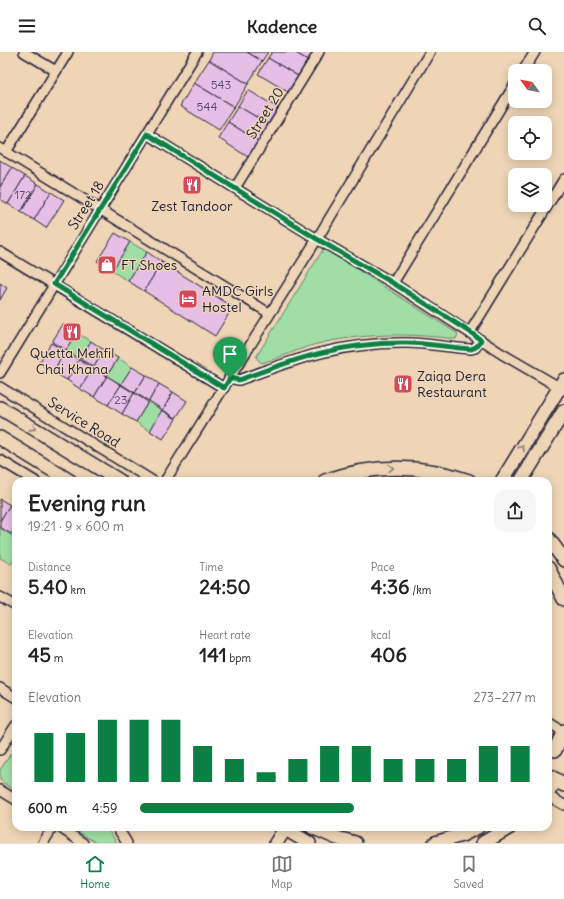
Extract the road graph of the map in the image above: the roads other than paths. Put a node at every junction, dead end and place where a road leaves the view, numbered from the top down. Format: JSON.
{"nodes":[{"id":1,"x":24,"y":52,"type":"edge"},
{"id":2,"x":68,"y":52,"type":"edge"},
{"id":3,"x":197,"y":52,"type":"edge"},
{"id":4,"x":319,"y":52,"type":"edge"},
{"id":5,"x":430,"y":52,"type":"edge"},
{"id":6,"x":535,"y":52,"type":"edge"},
{"id":7,"x":527,"y":64,"type":"edge"},
{"id":8,"x":56,"y":71,"type":"junction"},
{"id":9,"x":508,"y":95,"type":"edge"},
{"id":10,"x":147,"y":134,"type":"junction"},
{"id":11,"x":3,"y":150,"type":"edge"},
{"id":12,"x":564,"y":179,"type":"edge"},
{"id":13,"x":235,"y":188,"type":"junction"},
{"id":14,"x":100,"y":210,"type":"junction"},
{"id":15,"x":317,"y":239,"type":"junction"},
{"id":16,"x":0,"y":252,"type":"edge"},
{"id":17,"x":393,"y":283,"type":"junction"},
{"id":18,"x":54,"y":284,"type":"junction"},
{"id":19,"x":269,"y":313,"type":"junction"},
{"id":20,"x":470,"y":332,"type":"junction"},
{"id":21,"x":481,"y":340,"type":"junction"},
{"id":22,"x":0,"y":373,"type":"edge"},
{"id":23,"x":230,"y":378,"type":"junction"},
{"id":24,"x":563,"y":386,"type":"edge"},
{"id":25,"x":0,"y":387,"type":"edge"},
{"id":26,"x":224,"y":388,"type":"junction"},
{"id":27,"x":0,"y":408,"type":"edge"},
{"id":28,"x":564,"y":411,"type":"edge"},
{"id":29,"x":0,"y":438,"type":"edge"},
{"id":30,"x":0,"y":460,"type":"edge"},
{"id":31,"x":28,"y":477,"type":"edge"},
{"id":32,"x":63,"y":477,"type":"edge"},
{"id":33,"x":113,"y":477,"type":"edge"},
{"id":34,"x":146,"y":477,"type":"edge"},
{"id":35,"x":168,"y":477,"type":"edge"},
{"id":36,"x":339,"y":477,"type":"edge"},
{"id":37,"x":455,"y":477,"type":"edge"},
{"id":38,"x":505,"y":477,"type":"edge"},
{"id":39,"x":523,"y":477,"type":"edge"},
{"id":40,"x":552,"y":544,"type":"edge"},
{"id":41,"x":564,"y":560,"type":"edge"},
{"id":42,"x":552,"y":576,"type":"edge"},
{"id":43,"x":0,"y":597,"type":"edge"},
{"id":44,"x":564,"y":599,"type":"edge"},
{"id":45,"x":12,"y":604,"type":"edge"},
{"id":46,"x":0,"y":688,"type":"edge"},
{"id":47,"x":12,"y":696,"type":"edge"},
{"id":48,"x":552,"y":724,"type":"edge"},
{"id":49,"x":12,"y":731,"type":"edge"},
{"id":50,"x":564,"y":731,"type":"edge"},
{"id":51,"x":0,"y":750,"type":"edge"},
{"id":52,"x":556,"y":750,"type":"edge"},
{"id":53,"x":0,"y":790,"type":"edge"},
{"id":54,"x":12,"y":798,"type":"edge"},
{"id":55,"x":552,"y":798,"type":"edge"},
{"id":56,"x":564,"y":805,"type":"edge"},
{"id":57,"x":51,"y":831,"type":"edge"},
{"id":58,"x":65,"y":831,"type":"edge"},
{"id":59,"x":120,"y":831,"type":"edge"},
{"id":60,"x":282,"y":831,"type":"edge"},
{"id":61,"x":288,"y":831,"type":"edge"},
{"id":62,"x":309,"y":831,"type":"edge"},
{"id":63,"x":320,"y":831,"type":"edge"},
{"id":64,"x":470,"y":831,"type":"edge"},
{"id":65,"x":503,"y":831,"type":"edge"},
{"id":66,"x":304,"y":842,"type":"edge"},
{"id":67,"x":44,"y":843,"type":"edge"},
{"id":68,"x":83,"y":843,"type":"edge"},
{"id":69,"x":127,"y":843,"type":"edge"},
{"id":70,"x":276,"y":843,"type":"edge"},
{"id":71,"x":355,"y":843,"type":"edge"},
{"id":72,"x":435,"y":843,"type":"edge"},
{"id":73,"x":483,"y":843,"type":"edge"}],
"edges":[{"from":1,"to":8,"type":"street"},
{"from":2,"to":8,"type":"street"},
{"from":3,"to":10,"type":"street","name":"Street 18"},
{"from":4,"to":13,"type":"street","name":"Street 20"},
{"from":5,"to":15,"type":"street"},
{"from":6,"to":7,"type":"street"},
{"from":8,"to":11,"type":"street"},
{"from":9,"to":17,"type":"street"},
{"from":10,"to":13,"type":"street"},
{"from":10,"to":14,"type":"street","name":"Street 18"},
{"from":11,"to":14,"type":"street"},
{"from":12,"to":20,"type":"street"},
{"from":13,"to":15,"type":"street"},
{"from":14,"to":18,"type":"street","name":"Street 18"},
{"from":14,"to":19,"type":"street"},
{"from":15,"to":17,"type":"street"},
{"from":15,"to":19,"type":"street"},
{"from":16,"to":18,"type":"street"},
{"from":17,"to":20,"type":"street"},
{"from":18,"to":22,"type":"street","name":"Street 18"},
{"from":18,"to":26,"type":"street"},
{"from":19,"to":23,"type":"street"},
{"from":20,"to":21,"type":"street"},
{"from":21,"to":23,"type":"street"},
{"from":21,"to":24,"type":"street"},
{"from":23,"to":26,"type":"street"},
{"from":38,"to":24,"type":"street","one_way":true},
{"from":25,"to":34,"type":"street","name":"Service Road"},
{"from":26,"to":35,"type":"street"},
{"from":27,"to":33,"type":"street","one_way":true},
{"from":28,"to":39,"type":"street"},
{"from":29,"to":32,"type":"street"},
{"from":30,"to":31,"type":"street"},
{"from":36,"to":37,"type":"street","one_way":true},
{"from":40,"to":41,"type":"street"},
{"from":42,"to":44,"type":"street"},
{"from":43,"to":45,"type":"street"},
{"from":46,"to":47,"type":"street"},
{"from":48,"to":50,"type":"street"},
{"from":49,"to":51,"type":"street"},
{"from":50,"to":52,"type":"street"},
{"from":53,"to":54,"type":"street"},
{"from":55,"to":56,"type":"street"},
{"from":57,"to":67,"type":"street"},
{"from":58,"to":68,"type":"street"},
{"from":59,"to":69,"type":"street"},
{"from":60,"to":70,"type":"street"},
{"from":61,"to":66,"type":"street"},
{"from":62,"to":66,"type":"street"},
{"from":63,"to":71,"type":"street"},
{"from":64,"to":72,"type":"street"},
{"from":65,"to":73,"type":"street"}]}
